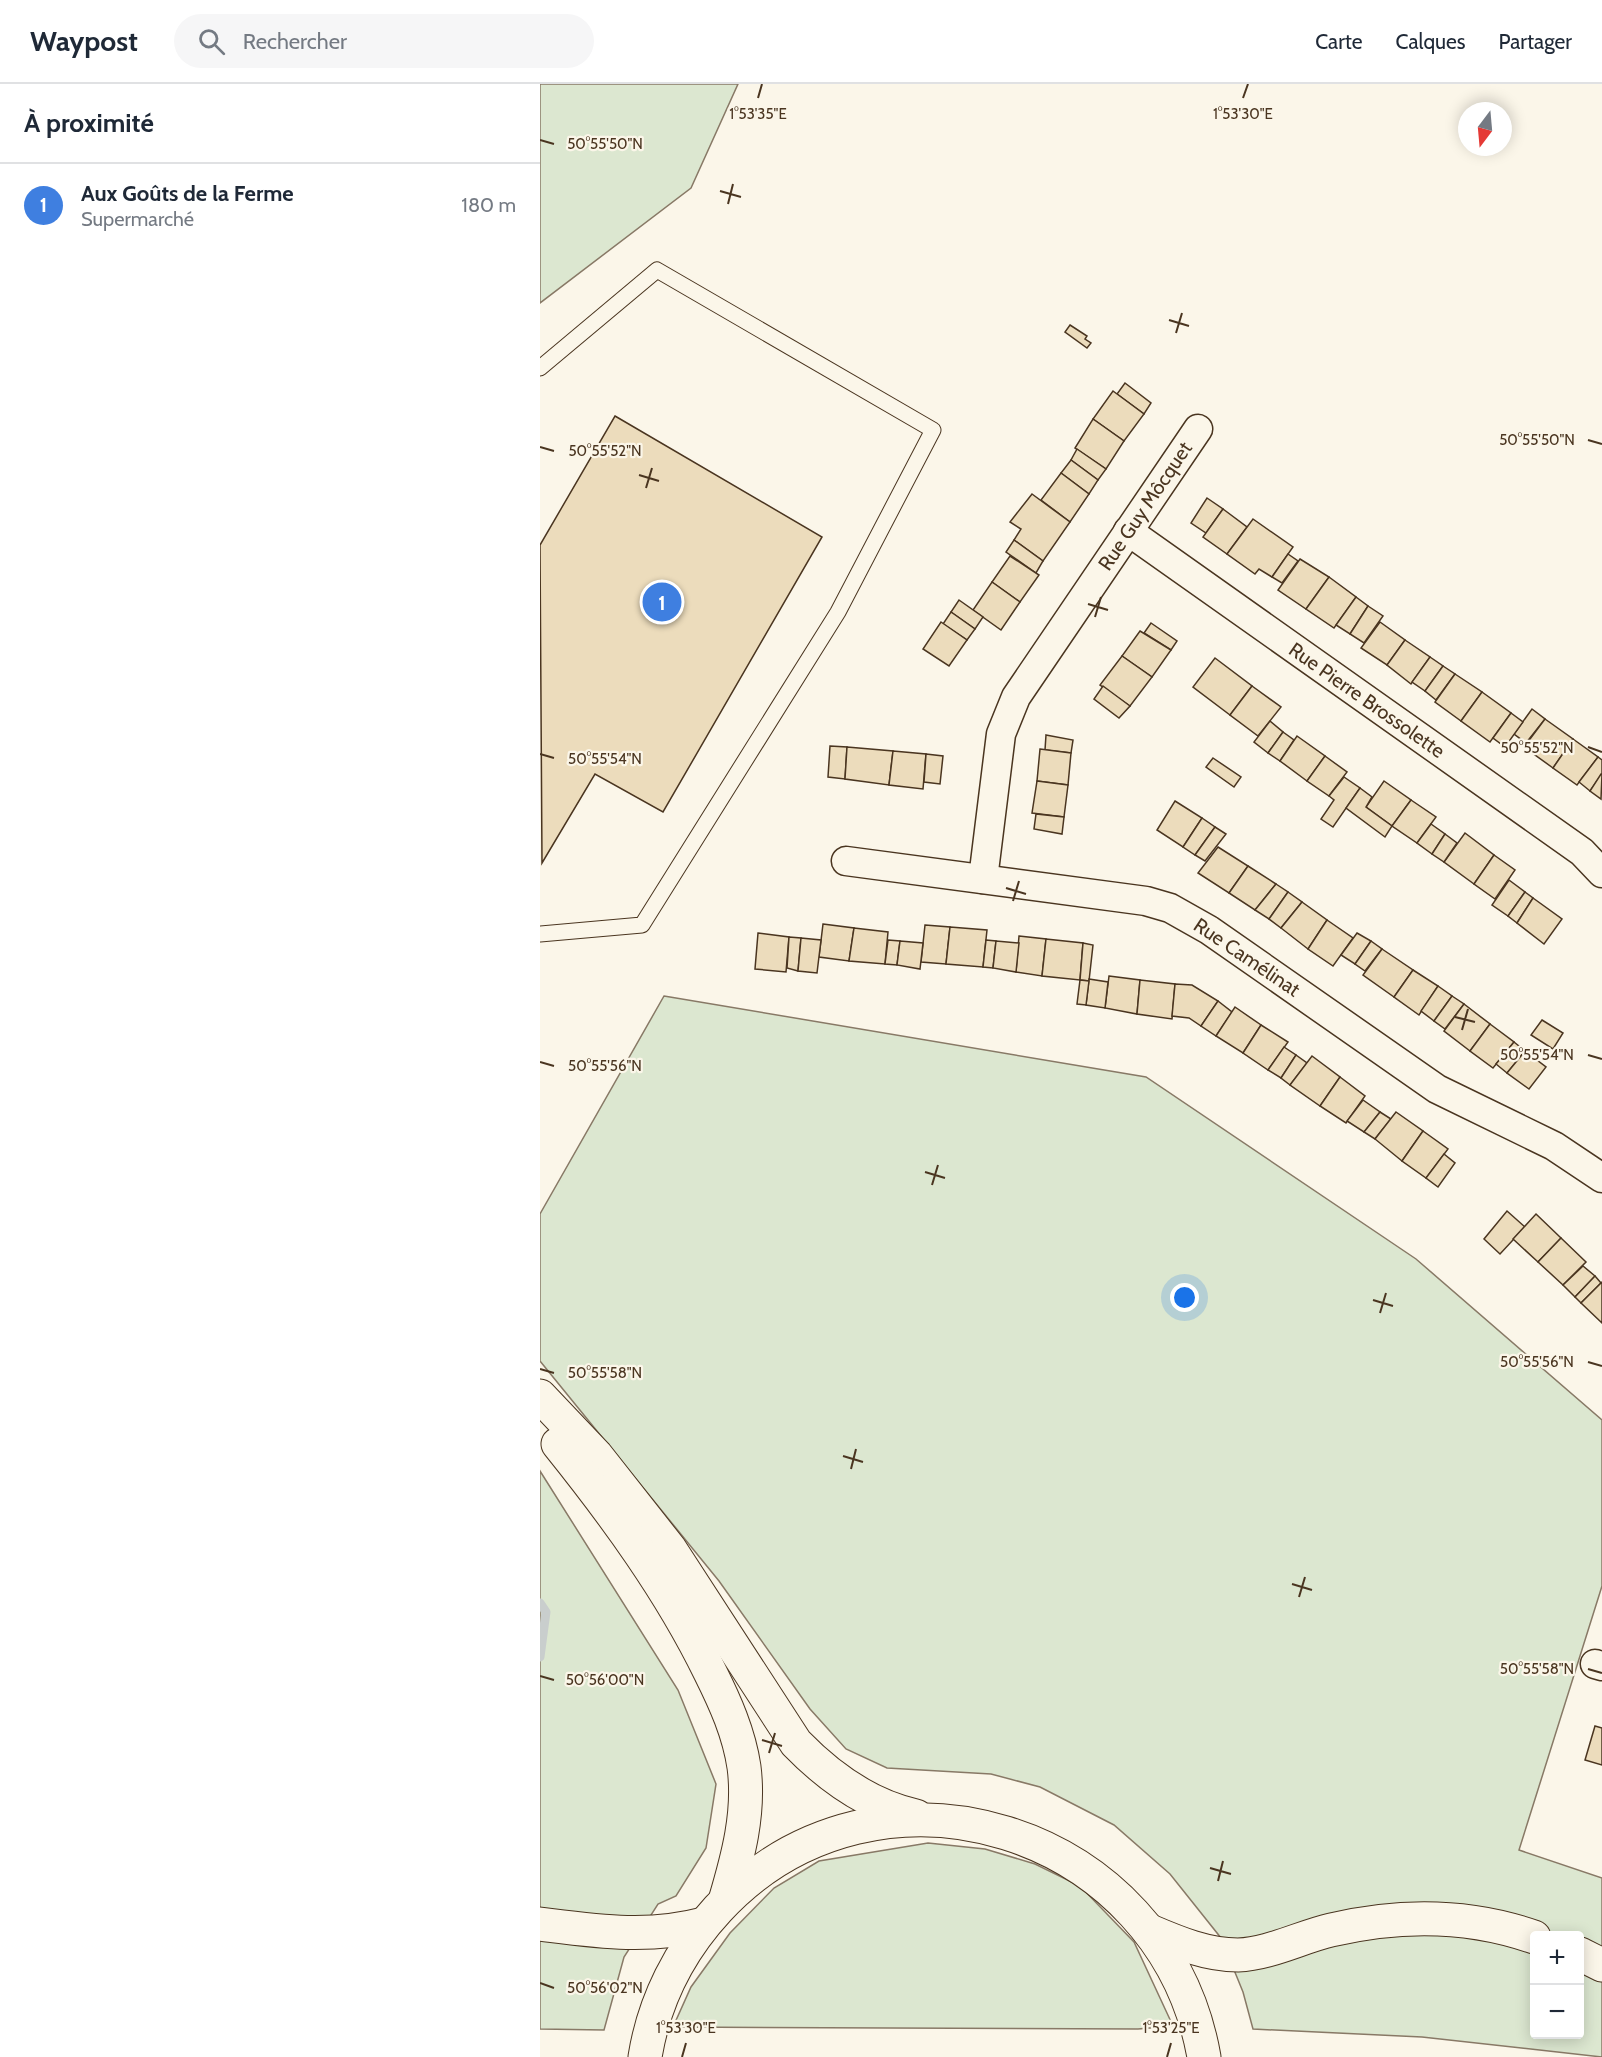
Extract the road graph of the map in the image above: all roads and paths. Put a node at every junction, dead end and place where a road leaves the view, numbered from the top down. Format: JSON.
{"nodes":[{"id":1,"x":540,"y":368,"type":"edge"},
{"id":2,"x":1198,"y":429,"type":"dead end"},
{"id":3,"x":1128,"y":531,"type":"junction"},
{"id":4,"x":846,"y":861,"type":"dead end"},
{"id":5,"x":1602,"y":873,"type":"edge"},
{"id":6,"x":983,"y":879,"type":"junction"},
{"id":7,"x":540,"y":934,"type":"edge"},
{"id":8,"x":1602,"y":1178,"type":"edge"},
{"id":9,"x":540,"y":1396,"type":"edge"},
{"id":10,"x":540,"y":1422,"type":"edge"},
{"id":11,"x":933,"y":1820,"type":"junction"},
{"id":12,"x":715,"y":1913,"type":"junction"},
{"id":13,"x":540,"y":1924,"type":"edge"},
{"id":14,"x":1150,"y":1931,"type":"junction"},
{"id":15,"x":1530,"y":1936,"type":"edge"},
{"id":16,"x":1584,"y":1956,"type":"edge"},
{"id":17,"x":1602,"y":1965,"type":"edge"},
{"id":18,"x":645,"y":2057,"type":"edge"},
{"id":19,"x":1204,"y":2057,"type":"edge"}],
"edges":[{"from":1,"to":7,"type":"lane"},
{"from":2,"to":3,"type":"street","name":"Rue Guy Môcquet"},
{"from":3,"to":5,"type":"street","name":"Rue Pierre Brossolette"},
{"from":3,"to":6,"type":"street","name":"Rue Guy Môcquet"},
{"from":4,"to":6,"type":"street","name":"Rue Camélinat"},
{"from":6,"to":8,"type":"street","name":"Rue Camélinat"},
{"from":9,"to":11,"type":"main road"},
{"from":10,"to":12,"type":"main road"},
{"from":11,"to":12,"type":"main road"},
{"from":11,"to":14,"type":"main road"},
{"from":12,"to":13,"type":"main road"},
{"from":12,"to":18,"type":"main road"},
{"from":14,"to":15,"type":"main road"},
{"from":14,"to":19,"type":"main road"},
{"from":16,"to":17,"type":"main road"}]}
